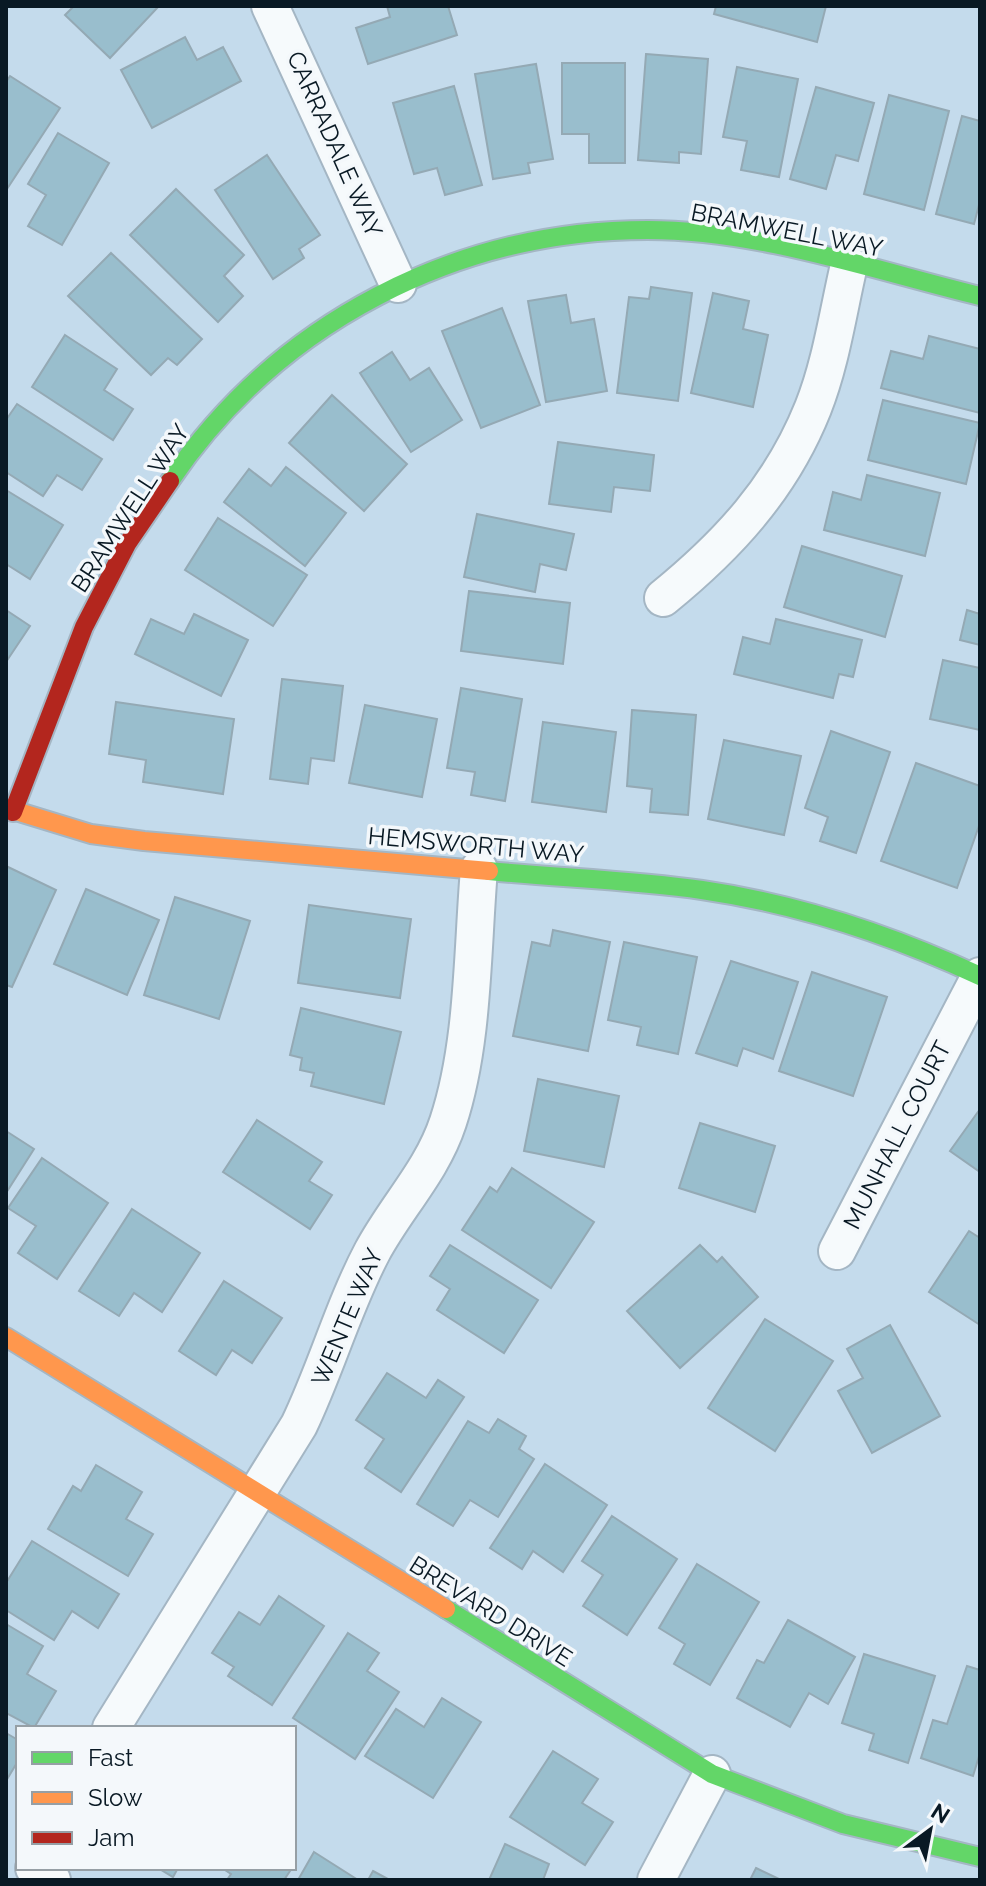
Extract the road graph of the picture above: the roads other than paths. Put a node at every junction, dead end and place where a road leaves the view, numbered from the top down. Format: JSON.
{"nodes":[{"id":1,"x":270,"y":6,"type":"edge"},
{"id":2,"x":849,"y":265,"type":"junction"},
{"id":3,"x":398,"y":284,"type":"junction"},
{"id":4,"x":980,"y":296,"type":"edge"},
{"id":5,"x":663,"y":598,"type":"dead end"},
{"id":6,"x":10,"y":810,"type":"edge"},
{"id":7,"x":479,"y":869,"type":"junction"},
{"id":8,"x":980,"y":976,"type":"edge"},
{"id":9,"x":837,"y":1251,"type":"dead end"},
{"id":10,"x":6,"y":1337,"type":"edge"},
{"id":11,"x":256,"y":1493,"type":"junction"},
{"id":12,"x":112,"y":1726,"type":"edge"},
{"id":13,"x":712,"y":1774,"type":"junction"},
{"id":14,"x":980,"y":1857,"type":"edge"},
{"id":15,"x":656,"y":1880,"type":"edge"}],
"edges":[{"from":1,"to":3,"type":"street","name":"CARRADALE WAY"},
{"from":2,"to":3,"type":"street","name":"BRAMWELL WAY"},
{"from":2,"to":4,"type":"street","name":"BRAMWELL WAY"},
{"from":2,"to":5,"type":"street"},
{"from":3,"to":6,"type":"street","name":"BRAMWELL WAY"},
{"from":6,"to":7,"type":"street","name":"HEMSWORTH WAY"},
{"from":7,"to":8,"type":"street","name":"HEMSWORTH WAY"},
{"from":7,"to":11,"type":"street","name":"WENTE WAY"},
{"from":8,"to":9,"type":"street","name":"MUNHALL COURT"},
{"from":10,"to":11,"type":"street","name":"BREVARD DRIVE"},
{"from":11,"to":12,"type":"street","name":"WENTE WAY"},
{"from":11,"to":13,"type":"street","name":"BREVARD DRIVE"},
{"from":13,"to":14,"type":"street","name":"BREVARD DRIVE"},
{"from":13,"to":15,"type":"street"}]}
